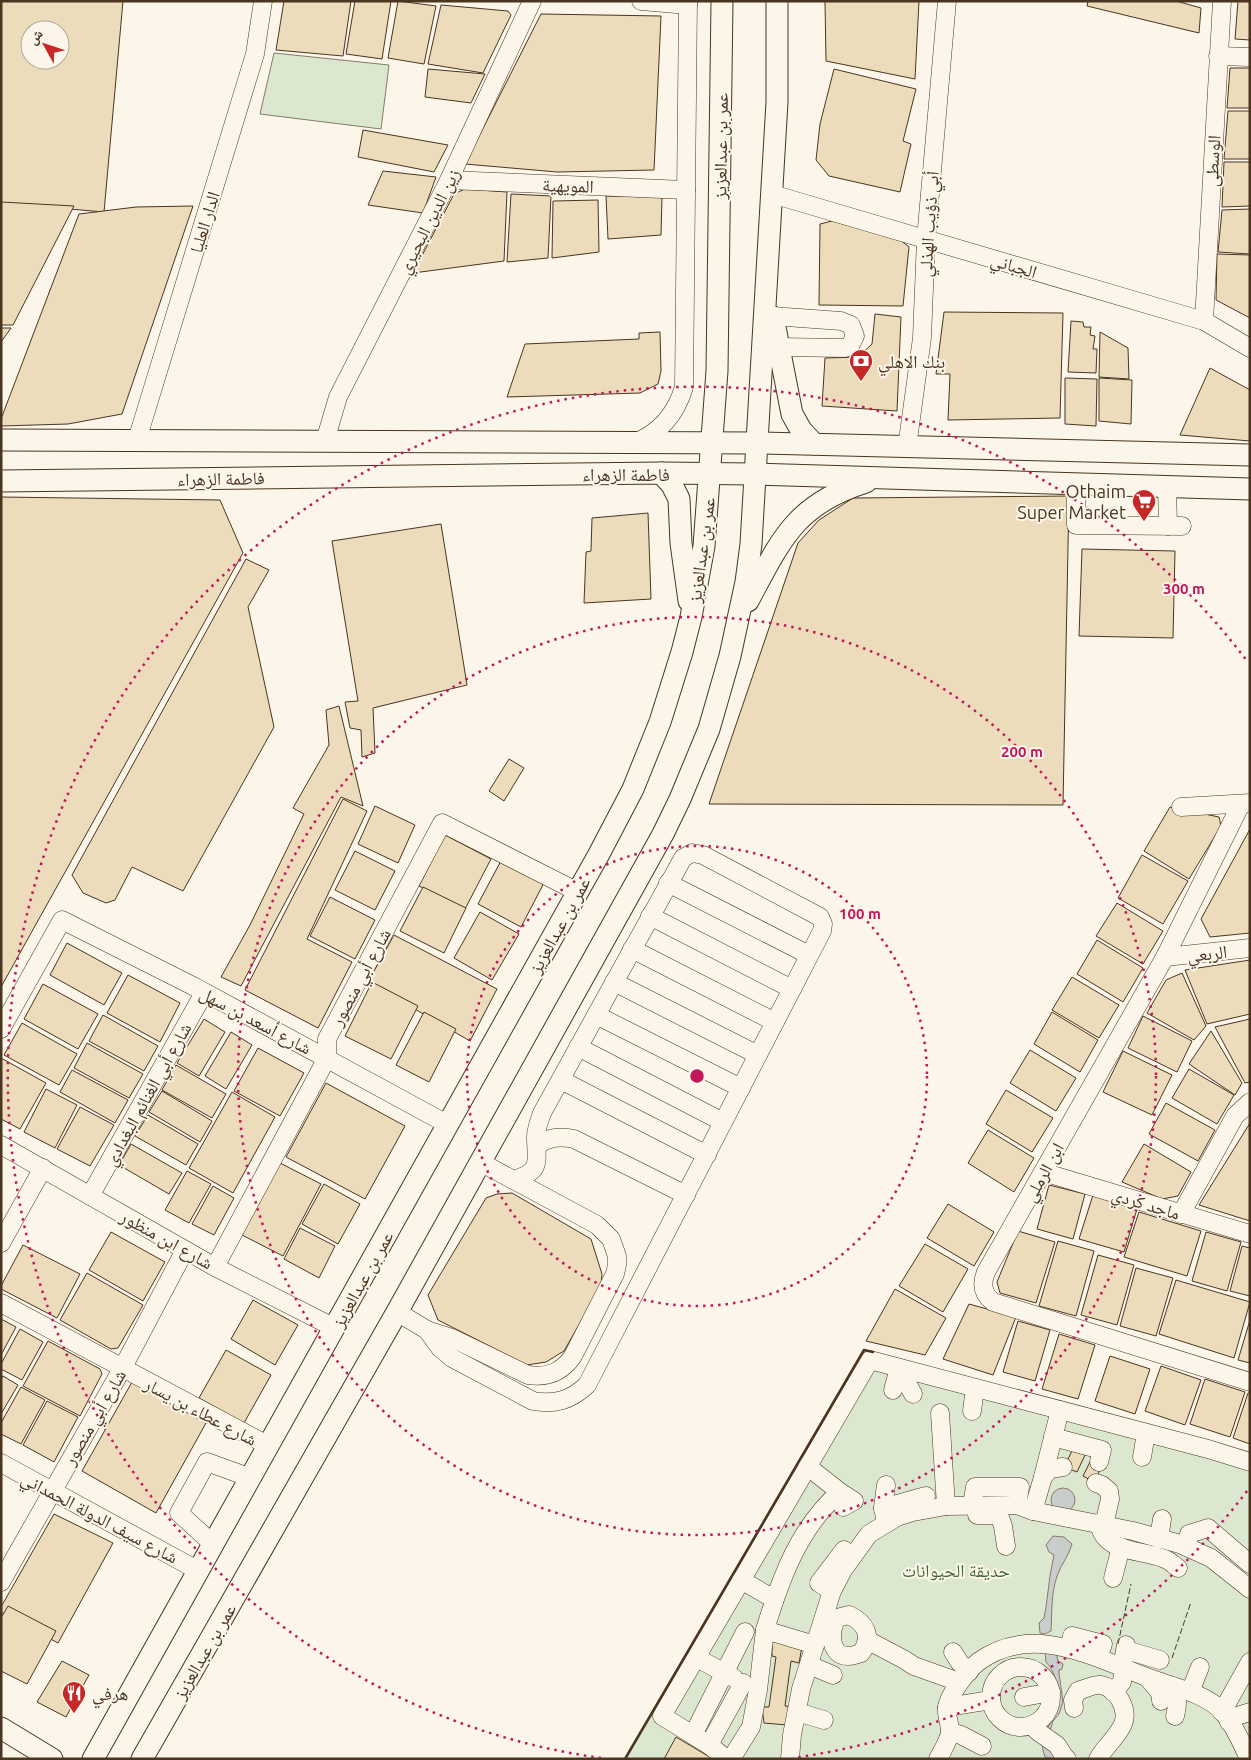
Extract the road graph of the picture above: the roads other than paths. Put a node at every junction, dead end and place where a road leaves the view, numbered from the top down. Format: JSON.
{"nodes":[{"id":1,"x":263,"y":1,"type":"edge"},
{"id":2,"x":532,"y":1,"type":"edge"},
{"id":3,"x":641,"y":1,"type":"edge"},
{"id":4,"x":722,"y":1,"type":"edge"},
{"id":5,"x":777,"y":1,"type":"edge"},
{"id":6,"x":786,"y":1,"type":"edge"},
{"id":7,"x":947,"y":1,"type":"edge"},
{"id":8,"x":1222,"y":1,"type":"edge"},
{"id":9,"x":688,"y":3,"type":"edge"},
{"id":10,"x":1218,"y":56,"type":"junction"},
{"id":11,"x":1250,"y":57,"type":"edge"},
{"id":12,"x":777,"y":102,"type":"junction"},
{"id":13,"x":449,"y":180,"type":"junction"},
{"id":14,"x":686,"y":190,"type":"junction"},
{"id":15,"x":772,"y":194,"type":"junction"},
{"id":16,"x":926,"y":239,"type":"junction"},
{"id":17,"x":767,"y":288,"type":"junction"},
{"id":18,"x":772,"y":316,"type":"junction"},
{"id":19,"x":1204,"y":321,"type":"junction"},
{"id":20,"x":778,"y":348,"type":"junction"},
{"id":21,"x":1250,"y":348,"type":"edge"},
{"id":22,"x":1,"y":440,"type":"edge"},
{"id":23,"x":137,"y":440,"type":"junction"},
{"id":24,"x":324,"y":441,"type":"junction"},
{"id":25,"x":712,"y":443,"type":"junction"},
{"id":26,"x":757,"y":443,"type":"junction"},
{"id":27,"x":631,"y":444,"type":"junction"},
{"id":28,"x":814,"y":444,"type":"junction"},
{"id":29,"x":907,"y":447,"type":"junction"},
{"id":30,"x":1250,"y":455,"type":"edge"},
{"id":31,"x":660,"y":474,"type":"junction"},
{"id":32,"x":710,"y":474,"type":"junction"},
{"id":33,"x":755,"y":474,"type":"junction"},
{"id":34,"x":880,"y":478,"type":"junction"},
{"id":35,"x":1,"y":480,"type":"edge"},
{"id":36,"x":1076,"y":484,"type":"junction"},
{"id":37,"x":1167,"y":486,"type":"junction"},
{"id":38,"x":1250,"y":488,"type":"edge"},
{"id":39,"x":691,"y":617,"type":"junction"},
{"id":40,"x":739,"y":619,"type":"junction"},
{"id":41,"x":1245,"y":803,"type":"edge"},
{"id":42,"x":1181,"y":807,"type":"dead end"},
{"id":43,"x":668,"y":884,"type":"junction"},
{"id":44,"x":578,"y":892,"type":"junction"},
{"id":45,"x":650,"y":916,"type":"junction"},
{"id":46,"x":1250,"y":948,"type":"edge"},
{"id":47,"x":632,"y":949,"type":"junction"},
{"id":48,"x":809,"y":955,"type":"junction"},
{"id":49,"x":1165,"y":957,"type":"junction"},
{"id":50,"x":614,"y":982,"type":"junction"},
{"id":51,"x":792,"y":989,"type":"junction"},
{"id":52,"x":204,"y":993,"type":"junction"},
{"id":53,"x":596,"y":1015,"type":"junction"},
{"id":54,"x":775,"y":1022,"type":"junction"},
{"id":55,"x":1,"y":1029,"type":"edge"},
{"id":56,"x":578,"y":1047,"type":"junction"},
{"id":57,"x":758,"y":1055,"type":"junction"},
{"id":58,"x":327,"y":1058,"type":"junction"},
{"id":59,"x":560,"y":1080,"type":"junction"},
{"id":60,"x":741,"y":1088,"type":"junction"},
{"id":61,"x":1250,"y":1102,"type":"edge"},
{"id":62,"x":724,"y":1122,"type":"junction"},
{"id":63,"x":447,"y":1124,"type":"junction"},
{"id":64,"x":1,"y":1145,"type":"edge"},
{"id":65,"x":537,"y":1145,"type":"junction"},
{"id":66,"x":706,"y":1155,"type":"junction"},
{"id":67,"x":480,"y":1162,"type":"junction"},
{"id":68,"x":43,"y":1168,"type":"junction"},
{"id":69,"x":1043,"y":1172,"type":"junction"},
{"id":70,"x":513,"y":1180,"type":"junction"},
{"id":71,"x":686,"y":1195,"type":"junction"},
{"id":72,"x":90,"y":1196,"type":"junction"},
{"id":73,"x":1181,"y":1214,"type":"junction"},
{"id":74,"x":1250,"y":1234,"type":"edge"},
{"id":75,"x":1,"y":1243,"type":"edge"},
{"id":76,"x":185,"y":1250,"type":"junction"},
{"id":77,"x":215,"y":1266,"type":"junction"},
{"id":78,"x":1,"y":1303,"type":"edge"},
{"id":79,"x":396,"y":1312,"type":"junction"},
{"id":80,"x":335,"y":1328,"type":"junction"},
{"id":81,"x":427,"y":1330,"type":"junction"},
{"id":82,"x":900,"y":1368,"type":"junction"},
{"id":83,"x":122,"y":1369,"type":"junction"},
{"id":84,"x":1250,"y":1382,"type":"edge"},
{"id":85,"x":975,"y":1388,"type":"junction"},
{"id":86,"x":893,"y":1390,"type":"dead end"},
{"id":87,"x":913,"y":1394,"type":"dead end"},
{"id":88,"x":1060,"y":1410,"type":"junction"},
{"id":89,"x":972,"y":1411,"type":"dead end"},
{"id":90,"x":940,"y":1413,"type":"dead end"},
{"id":91,"x":1146,"y":1433,"type":"junction"},
{"id":92,"x":1053,"y":1437,"type":"junction"},
{"id":93,"x":269,"y":1446,"type":"junction"},
{"id":94,"x":1142,"y":1458,"type":"dead end"},
{"id":95,"x":1099,"y":1462,"type":"dead end"},
{"id":96,"x":1250,"y":1462,"type":"edge"},
{"id":97,"x":1,"y":1463,"type":"edge"},
{"id":98,"x":807,"y":1466,"type":"junction"},
{"id":99,"x":1064,"y":1467,"type":"dead end"},
{"id":100,"x":1042,"y":1477,"type":"junction"},
{"id":101,"x":251,"y":1478,"type":"junction"},
{"id":102,"x":1096,"y":1483,"type":"dead end"},
{"id":103,"x":886,"y":1485,"type":"dead end"},
{"id":104,"x":52,"y":1492,"type":"junction"},
{"id":105,"x":923,"y":1502,"type":"junction"},
{"id":106,"x":946,"y":1506,"type":"junction"},
{"id":107,"x":1025,"y":1508,"type":"junction"},
{"id":108,"x":885,"y":1515,"type":"junction"},
{"id":109,"x":1162,"y":1519,"type":"dead end"},
{"id":110,"x":1101,"y":1524,"type":"junction"},
{"id":111,"x":1159,"y":1539,"type":"junction"},
{"id":112,"x":214,"y":1545,"type":"junction"},
{"id":113,"x":1006,"y":1546,"type":"dead end"},
{"id":114,"x":1121,"y":1547,"type":"junction"},
{"id":115,"x":1187,"y":1547,"type":"junction"},
{"id":116,"x":1250,"y":1564,"type":"edge"},
{"id":117,"x":1178,"y":1568,"type":"dead end"},
{"id":118,"x":199,"y":1571,"type":"junction"},
{"id":119,"x":1113,"y":1578,"type":"dead end"},
{"id":120,"x":741,"y":1580,"type":"junction"},
{"id":121,"x":1,"y":1582,"type":"edge"},
{"id":122,"x":1243,"y":1584,"type":"edge"},
{"id":123,"x":774,"y":1599,"type":"junction"},
{"id":124,"x":721,"y":1615,"type":"junction"},
{"id":125,"x":828,"y":1623,"type":"junction"},
{"id":126,"x":745,"y":1632,"type":"junction"},
{"id":127,"x":764,"y":1636,"type":"junction"},
{"id":128,"x":877,"y":1641,"type":"junction"},
{"id":129,"x":814,"y":1645,"type":"junction"},
{"id":130,"x":1125,"y":1654,"type":"junction"},
{"id":131,"x":697,"y":1658,"type":"junction"},
{"id":132,"x":1250,"y":1662,"type":"edge"},
{"id":133,"x":809,"y":1665,"type":"junction"},
{"id":134,"x":960,"y":1667,"type":"junction"},
{"id":135,"x":1200,"y":1667,"type":"dead end"},
{"id":136,"x":724,"y":1674,"type":"junction"},
{"id":137,"x":933,"y":1674,"type":"junction"},
{"id":138,"x":833,"y":1675,"type":"dead end"},
{"id":139,"x":1151,"y":1679,"type":"junction"},
{"id":140,"x":913,"y":1682,"type":"dead end"},
{"id":141,"x":758,"y":1684,"type":"junction"},
{"id":142,"x":1172,"y":1686,"type":"junction"},
{"id":143,"x":1051,"y":1692,"type":"junction"},
{"id":144,"x":1113,"y":1692,"type":"junction"},
{"id":145,"x":1190,"y":1692,"type":"junction"},
{"id":146,"x":1024,"y":1697,"type":"dead end"},
{"id":147,"x":991,"y":1700,"type":"junction"},
{"id":148,"x":1162,"y":1701,"type":"dead end"},
{"id":149,"x":947,"y":1707,"type":"junction"},
{"id":150,"x":1074,"y":1708,"type":"dead end"},
{"id":151,"x":798,"y":1712,"type":"junction"},
{"id":152,"x":1250,"y":1712,"type":"edge"},
{"id":153,"x":1175,"y":1716,"type":"dead end"},
{"id":154,"x":1226,"y":1717,"type":"junction"},
{"id":155,"x":824,"y":1720,"type":"dead end"},
{"id":156,"x":1038,"y":1727,"type":"junction"},
{"id":157,"x":1,"y":1728,"type":"edge"},
{"id":158,"x":950,"y":1732,"type":"junction"},
{"id":159,"x":693,"y":1735,"type":"junction"},
{"id":160,"x":105,"y":1738,"type":"junction"},
{"id":161,"x":709,"y":1745,"type":"junction"},
{"id":162,"x":982,"y":1746,"type":"dead end"},
{"id":163,"x":1062,"y":1752,"type":"edge"},
{"id":164,"x":727,"y":1758,"type":"edge"},
{"id":165,"x":1097,"y":1758,"type":"edge"},
{"id":166,"x":52,"y":1759,"type":"edge"},
{"id":167,"x":93,"y":1759,"type":"edge"},
{"id":168,"x":99,"y":1759,"type":"edge"},
{"id":169,"x":142,"y":1759,"type":"edge"},
{"id":170,"x":790,"y":1759,"type":"edge"},
{"id":171,"x":938,"y":1759,"type":"edge"},
{"id":172,"x":1249,"y":1759,"type":"edge"}],
"edges":[{"from":1,"to":23,"type":"street","name":"الدار العليا"},
{"from":2,"to":13,"type":"street","name":"زين الدين البحيري"},
{"from":3,"to":9,"type":"street"},
{"from":4,"to":25,"type":"main road","name":"عمر بن عبدالعزيز"},
{"from":5,"to":12,"type":"main road","name":"عمر بن عبدالعزيز"},
{"from":6,"to":12,"type":"street","name":"عمر بن عبدالعزيز"},
{"from":7,"to":16,"type":"street","name":"أبي ذؤيب الهذلي"},
{"from":8,"to":10,"type":"street","name":"الوسطى"},
{"from":9,"to":14,"type":"street","name":"عمر بن عبدالعزيز"},
{"from":10,"to":11,"type":"street"},
{"from":10,"to":19,"type":"street","name":"الوسطى"},
{"from":12,"to":15,"type":"main road","name":"عمر بن عبدالعزيز"},
{"from":13,"to":14,"type":"street","name":"المويهية"},
{"from":13,"to":24,"type":"street","name":"زين الدين البحيري"},
{"from":14,"to":27,"type":"street","name":"عمر بن عبدالعزيز"},
{"from":15,"to":16,"type":"street","name":"الجباني"},
{"from":15,"to":17,"type":"main road","name":"عمر بن عبدالعزيز"},
{"from":16,"to":19,"type":"street","name":"الجباني"},
{"from":16,"to":29,"type":"street","name":"أبي ذؤيب الهذلي"},
{"from":17,"to":18,"type":"main road"},
{"from":17,"to":26,"type":"main road","name":"عمر بن عبدالعزيز"},
{"from":18,"to":20,"type":"main road"},
{"from":18,"to":20,"type":"street"},
{"from":19,"to":21,"type":"street","name":"الجباني"},
{"from":20,"to":28,"type":"main road"},
{"from":22,"to":23,"type":"main road"},
{"from":23,"to":24,"type":"main road"},
{"from":24,"to":27,"type":"main road"},
{"from":25,"to":26,"type":"main road"},
{"from":25,"to":27,"type":"main road"},
{"from":25,"to":32,"type":"main road","name":"عمر بن عبدالعزيز"},
{"from":26,"to":28,"type":"main road"},
{"from":26,"to":33,"type":"main road","name":"عمر بن عبدالعزيز"},
{"from":28,"to":29,"type":"main road"},
{"from":29,"to":30,"type":"main road"},
{"from":31,"to":32,"type":"main road","name":"فاطمة الزهراء"},
{"from":31,"to":35,"type":"main road","name":"فاطمة الزهراء"},
{"from":31,"to":39,"type":"main road"},
{"from":32,"to":33,"type":"main road","name":"فاطمة الزهراء"},
{"from":32,"to":39,"type":"main road","name":"عمر بن عبدالعزيز"},
{"from":33,"to":34,"type":"main road","name":"فاطمة الزهراء"},
{"from":33,"to":40,"type":"main road","name":"عمر بن عبدالعزيز"},
{"from":34,"to":36,"type":"main road","name":"فاطمة الزهراء"},
{"from":34,"to":40,"type":"main road"},
{"from":36,"to":37,"type":"main road","name":"فاطمة الزهراء"},
{"from":36,"to":37,"type":"street"},
{"from":37,"to":38,"type":"main road","name":"فاطمة الزهراء"},
{"from":39,"to":44,"type":"main road","name":"عمر بن عبدالعزيز"},
{"from":40,"to":67,"type":"main road","name":"عمر بن عبدالعزيز"},
{"from":41,"to":42,"type":"street"},
{"from":41,"to":49,"type":"street","name":"ابن الرملي"},
{"from":43,"to":45,"type":"street"},
{"from":43,"to":48,"type":"street"},
{"from":43,"to":48,"type":"street"},
{"from":44,"to":58,"type":"street","name":"شارع أبي منصور"},
{"from":44,"to":63,"type":"main road","name":"عمر بن عبدالعزيز"},
{"from":45,"to":47,"type":"street"},
{"from":45,"to":51,"type":"street"},
{"from":46,"to":49,"type":"street","name":"الربعي"},
{"from":47,"to":50,"type":"street"},
{"from":47,"to":54,"type":"street"},
{"from":48,"to":51,"type":"street"},
{"from":49,"to":69,"type":"street","name":"ابن الرملي"},
{"from":50,"to":53,"type":"street"},
{"from":50,"to":57,"type":"street"},
{"from":51,"to":54,"type":"street"},
{"from":52,"to":55,"type":"street","name":"شارع أسعد بن سهل"},
{"from":52,"to":58,"type":"street","name":"شارع أسعد بن سهل"},
{"from":52,"to":72,"type":"street","name":"شارع أبي الغنائم البغدادي"},
{"from":53,"to":56,"type":"street"},
{"from":53,"to":60,"type":"street"},
{"from":54,"to":57,"type":"street"},
{"from":56,"to":59,"type":"street"},
{"from":56,"to":62,"type":"street"},
{"from":57,"to":60,"type":"street"},
{"from":58,"to":63,"type":"street","name":"شارع أسعد بن سهل"},
{"from":58,"to":77,"type":"street","name":"شارع أبي منصور"},
{"from":59,"to":65,"type":"street"},
{"from":59,"to":66,"type":"street"},
{"from":60,"to":62,"type":"street"},
{"from":61,"to":73,"type":"street"},
{"from":62,"to":66,"type":"street"},
{"from":63,"to":80,"type":"main road","name":"عمر بن عبدالعزيز"},
{"from":64,"to":68,"type":"street","name":"شارع ابن منظور"},
{"from":65,"to":70,"type":"street"},
{"from":65,"to":71,"type":"street"},
{"from":66,"to":71,"type":"street"},
{"from":67,"to":70,"type":"street"},
{"from":67,"to":79,"type":"main road","name":"عمر بن عبدالعزيز"},
{"from":68,"to":72,"type":"street","name":"شارع ابن منظور"},
{"from":68,"to":75,"type":"street"},
{"from":69,"to":73,"type":"street","name":"ماجد كردي"},
{"from":69,"to":84,"type":"street","name":"ابن الرملي"},
{"from":70,"to":81,"type":"street"},
{"from":71,"to":81,"type":"street"},
{"from":72,"to":76,"type":"street","name":"شارع ابن منظور"},
{"from":73,"to":74,"type":"street","name":"ماجد كردي"},
{"from":76,"to":77,"type":"street","name":"شارع ابن منظور"},
{"from":76,"to":83,"type":"street","name":"شارع أبي منصور"},
{"from":77,"to":80,"type":"street","name":"شارع ابن منظور"},
{"from":78,"to":83,"type":"street","name":"شارع عطاء بن يسار"},
{"from":79,"to":81,"type":"street"},
{"from":79,"to":169,"type":"main road","name":"عمر بن عبدالعزيز"},
{"from":80,"to":93,"type":"main road","name":"عمر بن عبدالعزيز"},
{"from":82,"to":85,"type":"street"},
{"from":82,"to":86,"type":"street"},
{"from":82,"to":87,"type":"street"},
{"from":82,"to":98,"type":"street"},
{"from":83,"to":93,"type":"street","name":"شارع عطاء بن يسار"},
{"from":83,"to":104,"type":"street","name":"شارع أبي منصور"},
{"from":85,"to":88,"type":"street"},
{"from":85,"to":89,"type":"street"},
{"from":88,"to":91,"type":"street"},
{"from":88,"to":92,"type":"street"},
{"from":90,"to":106,"type":"street"},
{"from":91,"to":94,"type":"street"},
{"from":91,"to":96,"type":"street"},
{"from":92,"to":95,"type":"street"},
{"from":92,"to":100,"type":"street"},
{"from":93,"to":101,"type":"main road","name":"عمر بن عبدالعزيز"},
{"from":97,"to":104,"type":"street","name":"شارع سيف الدولة الحمداني"},
{"from":98,"to":120,"type":"street"},
{"from":98,"to":123,"type":"street"},
{"from":99,"to":100,"type":"street"},
{"from":100,"to":107,"type":"street"},
{"from":101,"to":112,"type":"main road","name":"عمر بن عبدالعزيز"},
{"from":101,"to":112,"type":"street"},
{"from":102,"to":110,"type":"street"},
{"from":103,"to":108,"type":"street"},
{"from":104,"to":118,"type":"street","name":"شارع سيف الدولة الحمداني"},
{"from":104,"to":121,"type":"street","name":"شارع أبي منصور"},
{"from":105,"to":106,"type":"street"},
{"from":105,"to":108,"type":"street"},
{"from":105,"to":113,"type":"street"},
{"from":106,"to":107,"type":"street"},
{"from":107,"to":110,"type":"street"},
{"from":108,"to":125,"type":"street"},
{"from":109,"to":111,"type":"street"},
{"from":110,"to":111,"type":"street"},
{"from":110,"to":114,"type":"street"},
{"from":111,"to":115,"type":"street"},
{"from":112,"to":118,"type":"main road","name":"عمر بن عبدالعزيز"},
{"from":114,"to":117,"type":"street"},
{"from":114,"to":119,"type":"street"},
{"from":115,"to":116,"type":"street"},
{"from":115,"to":122,"type":"street"},
{"from":116,"to":122,"type":"street"},
{"from":118,"to":160,"type":"main road","name":"عمر بن عبدالعزيز"},
{"from":120,"to":123,"type":"street"},
{"from":120,"to":124,"type":"street"},
{"from":123,"to":127,"type":"street"},
{"from":124,"to":126,"type":"street"},
{"from":124,"to":131,"type":"street"},
{"from":125,"to":128,"type":"street"},
{"from":125,"to":128,"type":"street"},
{"from":125,"to":129,"type":"street"},
{"from":126,"to":127,"type":"street"},
{"from":126,"to":136,"type":"street"},
{"from":127,"to":129,"type":"street"},
{"from":127,"to":141,"type":"street"},
{"from":128,"to":137,"type":"street"},
{"from":129,"to":133,"type":"street"},
{"from":130,"to":134,"type":"street"},
{"from":130,"to":139,"type":"street"},
{"from":130,"to":139,"type":"street"},
{"from":130,"to":144,"type":"street"},
{"from":131,"to":136,"type":"street"},
{"from":131,"to":159,"type":"street"},
{"from":132,"to":154,"type":"street"},
{"from":133,"to":138,"type":"street"},
{"from":133,"to":151,"type":"street"},
{"from":134,"to":137,"type":"street"},
{"from":134,"to":149,"type":"street"},
{"from":135,"to":145,"type":"street"},
{"from":136,"to":141,"type":"street"},
{"from":136,"to":159,"type":"street"},
{"from":137,"to":140,"type":"street"},
{"from":139,"to":142,"type":"street"},
{"from":139,"to":148,"type":"street"},
{"from":141,"to":161,"type":"street"},
{"from":141,"to":164,"type":"street"},
{"from":142,"to":145,"type":"street"},
{"from":142,"to":153,"type":"street"},
{"from":143,"to":146,"type":"street"},
{"from":143,"to":147,"type":"street"},
{"from":143,"to":156,"type":"street"},
{"from":144,"to":150,"type":"street"},
{"from":144,"to":165,"type":"street"},
{"from":145,"to":154,"type":"street"},
{"from":147,"to":149,"type":"street"},
{"from":147,"to":156,"type":"street"},
{"from":149,"to":158,"type":"street"},
{"from":151,"to":155,"type":"street"},
{"from":151,"to":170,"type":"street"},
{"from":152,"to":154,"type":"street"},
{"from":154,"to":172,"type":"street"},
{"from":156,"to":163,"type":"street"},
{"from":157,"to":166,"type":"main road"},
{"from":158,"to":162,"type":"street"},
{"from":158,"to":171,"type":"street"},
{"from":159,"to":161,"type":"street"},
{"from":160,"to":167,"type":"main road","name":"عمر بن عبدالعزيز"},
{"from":160,"to":168,"type":"main road"},
{"from":161,"to":164,"type":"street"}]}
